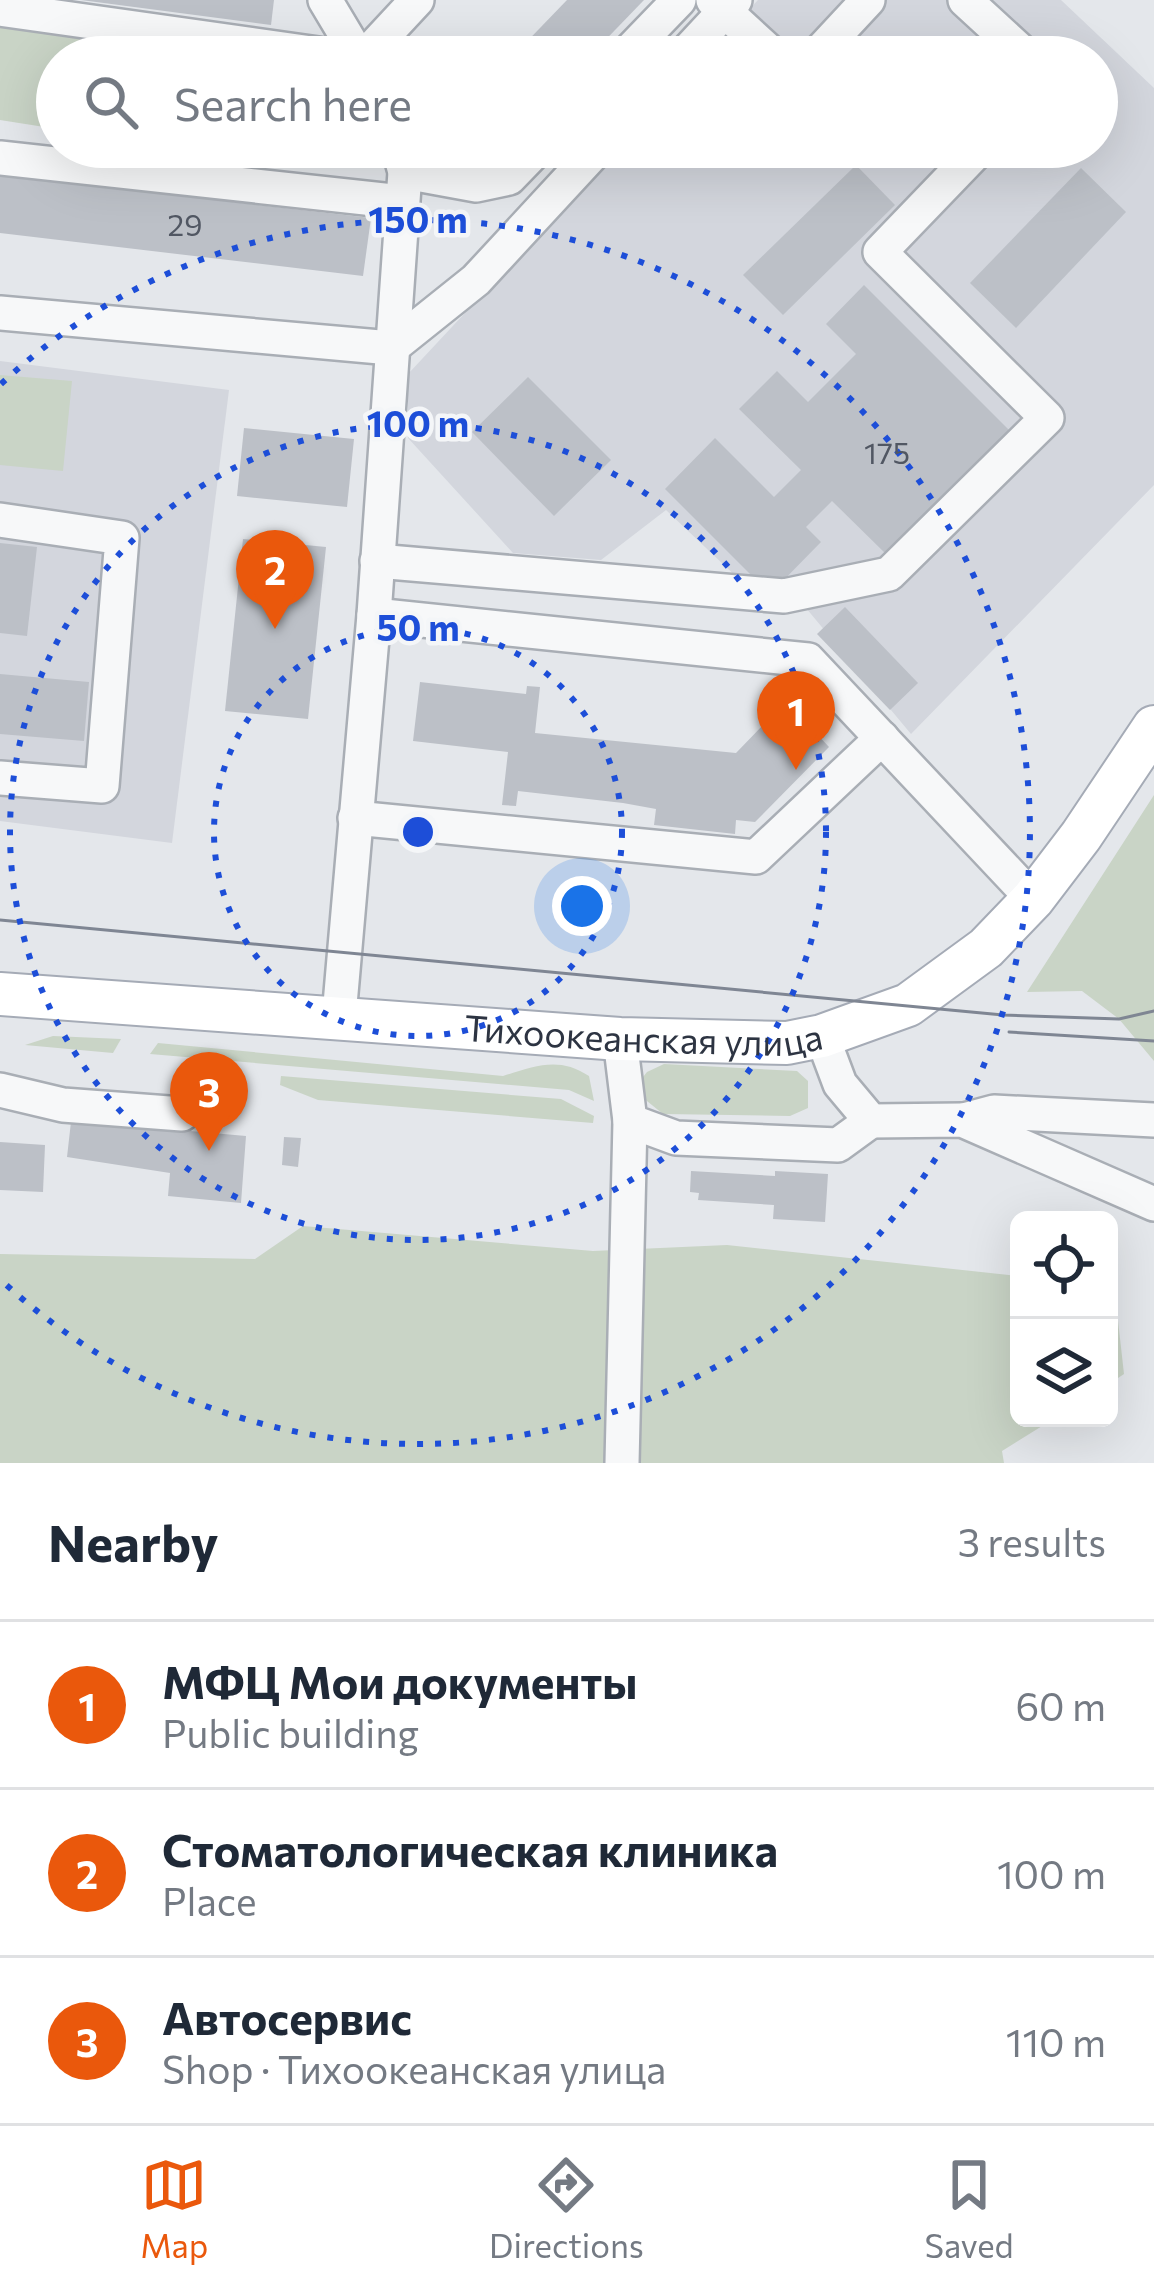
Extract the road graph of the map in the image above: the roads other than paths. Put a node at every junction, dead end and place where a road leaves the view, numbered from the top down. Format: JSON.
{"nodes":[{"id":1,"x":325,"y":0,"type":"edge"},
{"id":2,"x":417,"y":0,"type":"edge"},
{"id":3,"x":679,"y":0,"type":"edge"},
{"id":4,"x":868,"y":0,"type":"edge"},
{"id":5,"x":964,"y":0,"type":"edge"},
{"id":6,"x":724,"y":4,"type":"edge"},
{"id":7,"x":0,"y":9,"type":"edge"},
{"id":8,"x":191,"y":36,"type":"edge"},
{"id":9,"x":348,"y":36,"type":"edge"},
{"id":10,"x":382,"y":36,"type":"edge"},
{"id":11,"x":644,"y":36,"type":"edge"},
{"id":12,"x":699,"y":36,"type":"edge"},
{"id":13,"x":755,"y":36,"type":"edge"},
{"id":14,"x":835,"y":36,"type":"edge"},
{"id":15,"x":1004,"y":36,"type":"edge"},
{"id":16,"x":0,"y":158,"type":"edge"},
{"id":17,"x":36,"y":159,"type":"edge"},
{"id":18,"x":251,"y":168,"type":"edge"},
{"id":19,"x":519,"y":168,"type":"edge"},
{"id":20,"x":580,"y":168,"type":"edge"},
{"id":21,"x":961,"y":168,"type":"edge"},
{"id":22,"x":402,"y":174,"type":"edge"},
{"id":23,"x":0,"y":313,"type":"edge"},
{"id":24,"x":391,"y":348,"type":"junction"},
{"id":25,"x":0,"y":520,"type":"edge"},
{"id":26,"x":377,"y":561,"type":"junction"},
{"id":27,"x":374,"y":615,"type":"junction"},
{"id":28,"x":1154,"y":727,"type":"edge"},
{"id":29,"x":882,"y":738,"type":"junction"},
{"id":30,"x":0,"y":778,"type":"edge"},
{"id":31,"x":355,"y":818,"type":"junction"},
{"id":32,"x":1033,"y":899,"type":"junction"},
{"id":33,"x":0,"y":994,"type":"edge"},
{"id":34,"x":339,"y":1016,"type":"junction"},
{"id":35,"x":822,"y":1036,"type":"junction"},
{"id":36,"x":620,"y":1039,"type":"junction"},
{"id":37,"x":0,"y":1090,"type":"edge"},
{"id":38,"x":182,"y":1114,"type":"dead end"},
{"id":39,"x":962,"y":1120,"type":"junction"},
{"id":40,"x":1154,"y":1120,"type":"edge"},
{"id":41,"x":630,"y":1121,"type":"junction"},
{"id":42,"x":871,"y":1121,"type":"junction"},
{"id":43,"x":1154,"y":1204,"type":"edge"},
{"id":44,"x":622,"y":1463,"type":"edge"}],
"edges":[{"from":1,"to":9,"type":"street"},
{"from":2,"to":10,"type":"street"},
{"from":3,"to":11,"type":"street"},
{"from":4,"to":14,"type":"street"},
{"from":5,"to":15,"type":"street"},
{"from":6,"to":12,"type":"street"},
{"from":6,"to":13,"type":"street"},
{"from":7,"to":8,"type":"street"},
{"from":16,"to":17,"type":"street"},
{"from":18,"to":22,"type":"street"},
{"from":19,"to":22,"type":"street"},
{"from":20,"to":24,"type":"street"},
{"from":21,"to":26,"type":"street"},
{"from":22,"to":24,"type":"street"},
{"from":23,"to":24,"type":"street"},
{"from":24,"to":26,"type":"street"},
{"from":25,"to":30,"type":"street"},
{"from":26,"to":27,"type":"street"},
{"from":27,"to":29,"type":"street"},
{"from":27,"to":31,"type":"street"},
{"from":28,"to":32,"type":"main road","name":"Тихоокеанская улица"},
{"from":29,"to":31,"type":"street"},
{"from":29,"to":32,"type":"street"},
{"from":31,"to":34,"type":"street"},
{"from":32,"to":35,"type":"main road","name":"Тихоокеанская улица"},
{"from":33,"to":34,"type":"main road","name":"Тихоокеанская улица"},
{"from":34,"to":36,"type":"main road","name":"Тихоокеанская улица"},
{"from":35,"to":36,"type":"main road","name":"Тихоокеанская улица"},
{"from":35,"to":42,"type":"street"},
{"from":36,"to":41,"type":"street"},
{"from":37,"to":38,"type":"street"},
{"from":39,"to":40,"type":"street"},
{"from":39,"to":42,"type":"street"},
{"from":39,"to":43,"type":"street"},
{"from":41,"to":42,"type":"street"},
{"from":41,"to":44,"type":"street"}]}
